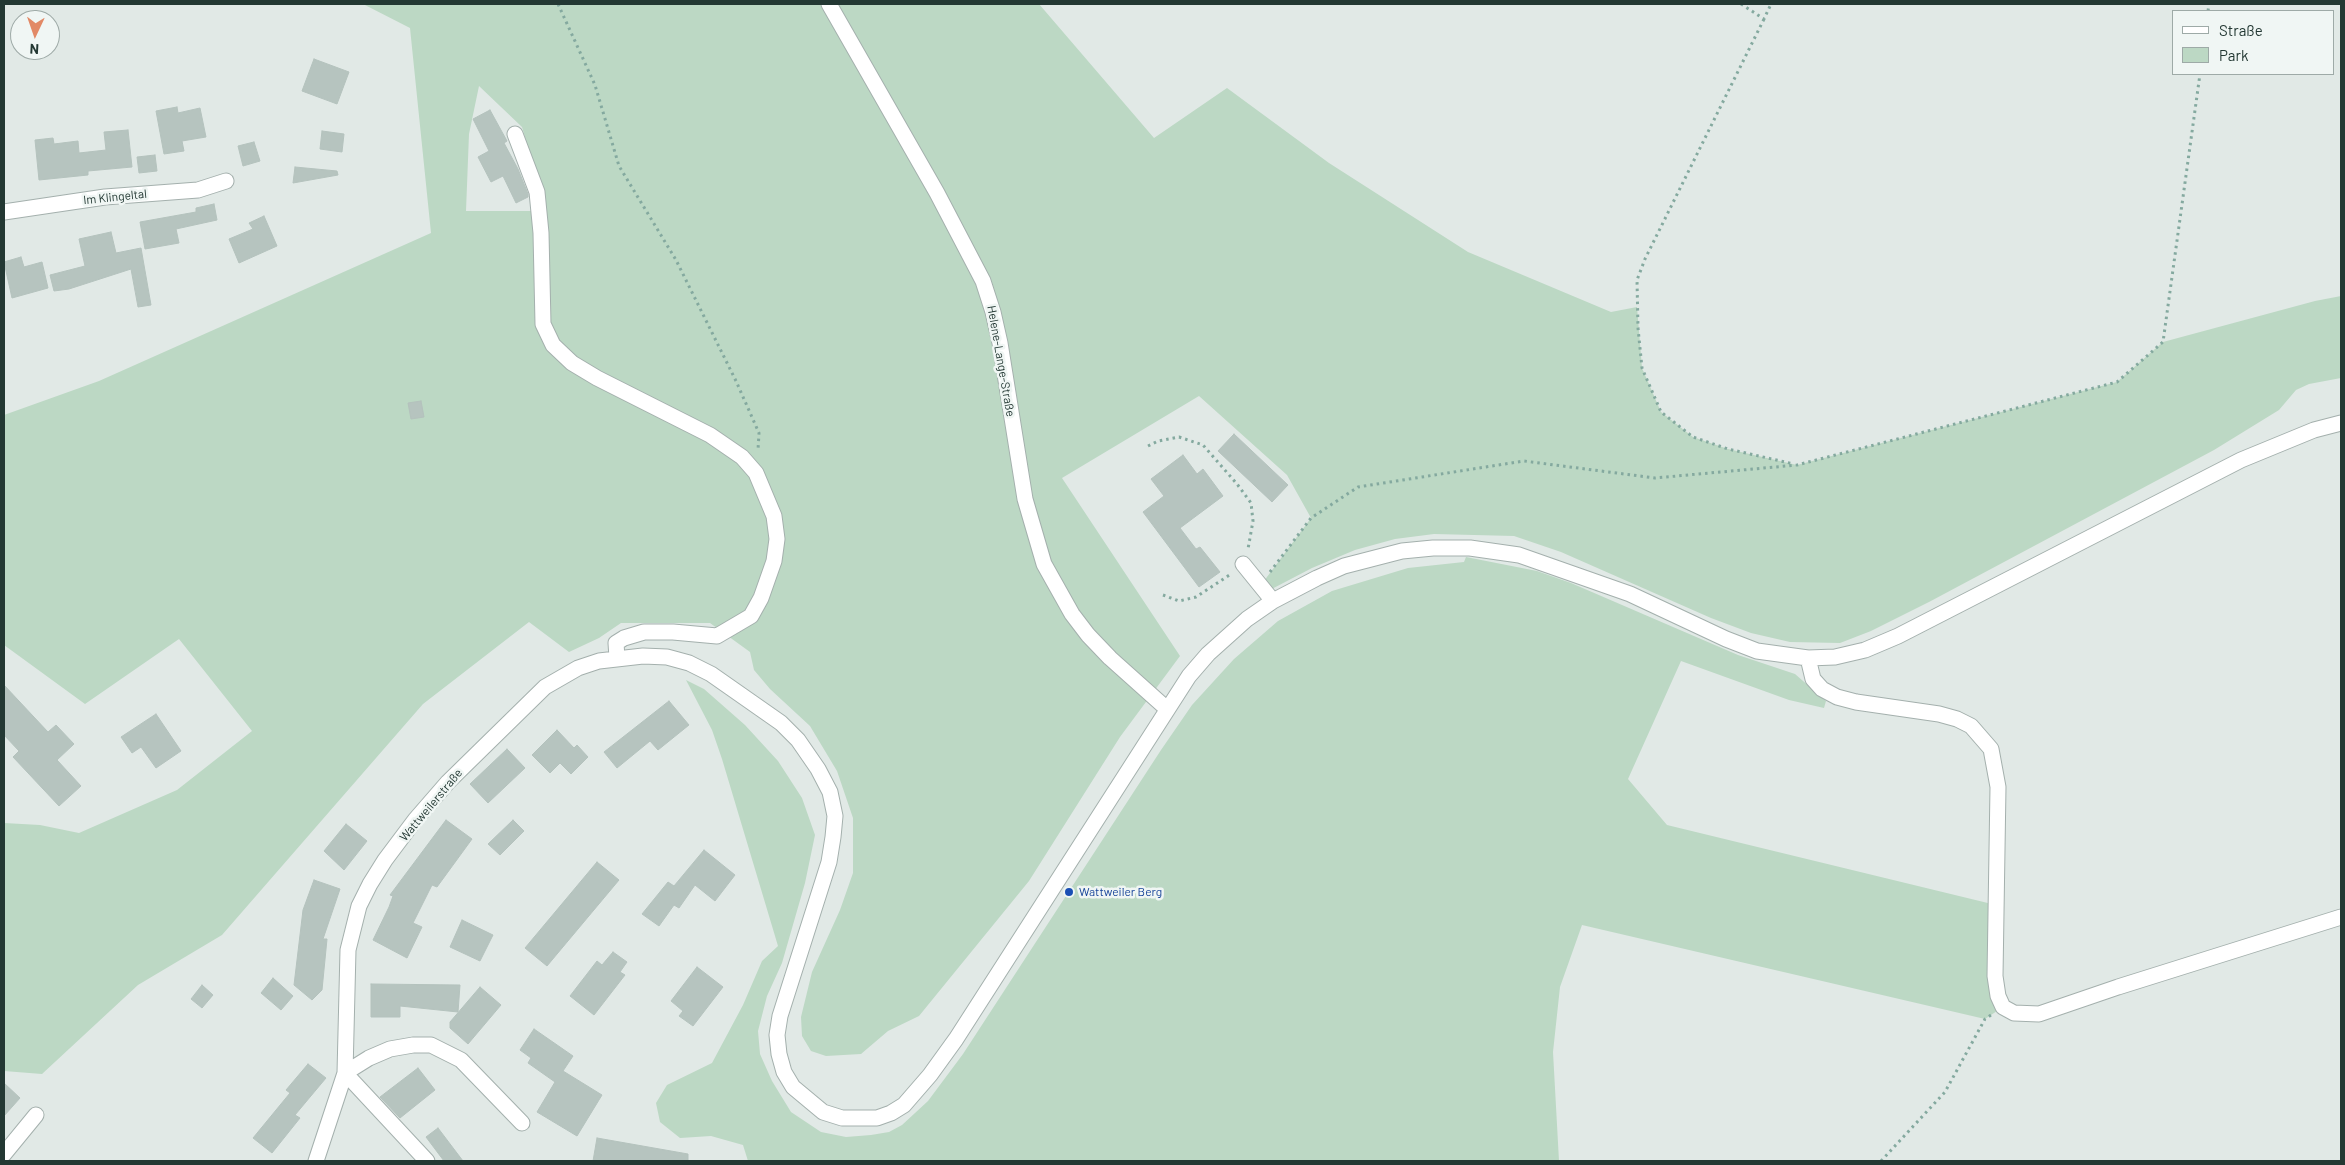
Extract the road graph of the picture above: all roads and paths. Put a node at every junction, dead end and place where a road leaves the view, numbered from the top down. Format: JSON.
{"nodes":[{"id":1,"x":558,"y":4,"type":"edge"},
{"id":2,"x":829,"y":4,"type":"edge"},
{"id":3,"x":1741,"y":4,"type":"edge"},
{"id":4,"x":1771,"y":4,"type":"edge"},
{"id":5,"x":1764,"y":19,"type":"junction"},
{"id":6,"x":2200,"y":75,"type":"edge"},
{"id":7,"x":515,"y":134,"type":"dead end"},
{"id":8,"x":226,"y":182,"type":"dead end"},
{"id":9,"x":4,"y":212,"type":"edge"},
{"id":10,"x":2341,"y":422,"type":"edge"},
{"id":11,"x":1148,"y":446,"type":"dead end"},
{"id":12,"x":1797,"y":465,"type":"junction"},
{"id":13,"x":756,"y":473,"type":"junction"},
{"id":14,"x":1243,"y":564,"type":"junction"},
{"id":15,"x":1261,"y":585,"type":"junction"},
{"id":16,"x":1163,"y":595,"type":"dead end"},
{"id":17,"x":1274,"y":601,"type":"junction"},
{"id":18,"x":617,"y":658,"type":"junction"},
{"id":19,"x":1808,"y":658,"type":"junction"},
{"id":20,"x":1167,"y":709,"type":"junction"},
{"id":21,"x":2341,"y":918,"type":"edge"},
{"id":22,"x":2003,"y":1007,"type":"junction"},
{"id":23,"x":345,"y":1073,"type":"junction"},
{"id":24,"x":36,"y":1115,"type":"dead end"},
{"id":25,"x":522,"y":1123,"type":"dead end"},
{"id":26,"x":4,"y":1154,"type":"edge"},
{"id":27,"x":316,"y":1161,"type":"edge"},
{"id":28,"x":427,"y":1161,"type":"edge"},
{"id":29,"x":1881,"y":1161,"type":"edge"}],
"edges":[{"from":1,"to":13,"type":"path"},
{"from":2,"to":20,"type":"street","name":"Helene-Lange-Straße"},
{"from":3,"to":5,"type":"path"},
{"from":4,"to":5,"type":"path"},
{"from":5,"to":12,"type":"path"},
{"from":6,"to":12,"type":"path"},
{"from":7,"to":13,"type":"street"},
{"from":8,"to":9,"type":"street","name":"Im Klingeltal"},
{"from":10,"to":19,"type":"street","name":"Wattweilerstraße"},
{"from":11,"to":14,"type":"path"},
{"from":12,"to":15,"type":"path"},
{"from":13,"to":18,"type":"street"},
{"from":14,"to":15,"type":"street"},
{"from":14,"to":16,"type":"path"},
{"from":15,"to":17,"type":"street"},
{"from":17,"to":19,"type":"street","name":"Wattweilerstraße"},
{"from":17,"to":20,"type":"street","name":"Wattweilerstraße"},
{"from":18,"to":20,"type":"street","name":"Wattweilerstraße"},
{"from":18,"to":23,"type":"street","name":"Wattweilerstraße"},
{"from":19,"to":22,"type":"street"},
{"from":21,"to":22,"type":"street"},
{"from":22,"to":29,"type":"path"},
{"from":23,"to":25,"type":"street"},
{"from":23,"to":27,"type":"street","name":"Wattweilerstraße"},
{"from":23,"to":28,"type":"street"},
{"from":24,"to":26,"type":"street"}]}
